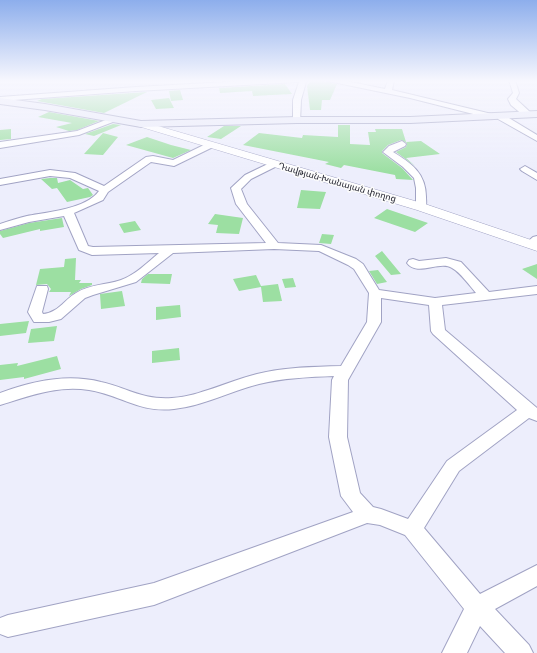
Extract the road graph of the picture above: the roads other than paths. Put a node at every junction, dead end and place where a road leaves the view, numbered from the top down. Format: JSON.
{"nodes":[{"id":1,"x":63,"y":110,"type":"edge"},
{"id":2,"x":297,"y":110,"type":"edge"},
{"id":3,"x":469,"y":110,"type":"edge"},
{"id":4,"x":532,"y":114,"type":"edge"},
{"id":5,"x":497,"y":117,"type":"junction"},
{"id":6,"x":114,"y":120,"type":"junction"},
{"id":7,"x":297,"y":120,"type":"junction"},
{"id":8,"x":141,"y":124,"type":"junction"},
{"id":9,"x":537,"y":139,"type":"edge"},
{"id":10,"x":402,"y":144,"type":"dead end"},
{"id":11,"x":0,"y":145,"type":"edge"},
{"id":12,"x":210,"y":145,"type":"junction"},
{"id":13,"x":274,"y":164,"type":"junction"},
{"id":14,"x":525,"y":169,"type":"dead end"},
{"id":15,"x":537,"y":177,"type":"edge"},
{"id":16,"x":0,"y":182,"type":"edge"},
{"id":17,"x":105,"y":190,"type":"junction"},
{"id":18,"x":422,"y":207,"type":"junction"},
{"id":19,"x":68,"y":212,"type":"junction"},
{"id":20,"x":0,"y":227,"type":"edge"},
{"id":21,"x":535,"y":243,"type":"edge"},
{"id":22,"x":274,"y":246,"type":"junction"},
{"id":23,"x":171,"y":250,"type":"junction"},
{"id":24,"x":413,"y":263,"type":"dead end"},
{"id":25,"x":42,"y":290,"type":"dead end"},
{"id":26,"x":537,"y":290,"type":"edge"},
{"id":27,"x":374,"y":293,"type":"junction"},
{"id":28,"x":486,"y":296,"type":"junction"},
{"id":29,"x":435,"y":302,"type":"junction"},
{"id":30,"x":346,"y":371,"type":"junction"},
{"id":31,"x":0,"y":399,"type":"edge"},
{"id":32,"x":532,"y":412,"type":"edge"},
{"id":33,"x":367,"y":515,"type":"junction"},
{"id":34,"x":412,"y":529,"type":"junction"},
{"id":35,"x":537,"y":575,"type":"edge"},
{"id":36,"x":477,"y":607,"type":"junction"},
{"id":37,"x":8,"y":626,"type":"dead end"},
{"id":38,"x":454,"y":653,"type":"edge"},
{"id":39,"x":521,"y":653,"type":"edge"}],
"edges":[{"from":1,"to":6,"type":"main road"},
{"from":2,"to":7,"type":"street"},
{"from":3,"to":5,"type":"street"},
{"from":4,"to":5,"type":"main road"},
{"from":5,"to":7,"type":"main road"},
{"from":5,"to":9,"type":"street"},
{"from":6,"to":8,"type":"main road"},
{"from":6,"to":11,"type":"street"},
{"from":7,"to":8,"type":"main road"},
{"from":8,"to":12,"type":"street","name":"Դավթյան-Խանայան փողոց"},
{"from":10,"to":18,"type":"street"},
{"from":12,"to":13,"type":"street","name":"Դավթյան-Խանայան փողոց"},
{"from":12,"to":17,"type":"street"},
{"from":13,"to":18,"type":"street","name":"Դավթյան-Խանայան փողոց"},
{"from":13,"to":22,"type":"street"},
{"from":14,"to":15,"type":"street"},
{"from":16,"to":17,"type":"street"},
{"from":17,"to":19,"type":"street"},
{"from":18,"to":21,"type":"street","name":"Դավթյան-Խանայան փողոց"},
{"from":19,"to":20,"type":"street"},
{"from":19,"to":23,"type":"street"},
{"from":22,"to":23,"type":"street"},
{"from":22,"to":27,"type":"street"},
{"from":23,"to":25,"type":"street"},
{"from":24,"to":28,"type":"street"},
{"from":26,"to":28,"type":"street"},
{"from":27,"to":29,"type":"street"},
{"from":27,"to":30,"type":"street"},
{"from":28,"to":29,"type":"street"},
{"from":29,"to":32,"type":"street"},
{"from":30,"to":31,"type":"street"},
{"from":30,"to":33,"type":"street"},
{"from":32,"to":34,"type":"street"},
{"from":33,"to":34,"type":"street"},
{"from":33,"to":37,"type":"street"},
{"from":34,"to":36,"type":"street"},
{"from":35,"to":36,"type":"street"},
{"from":36,"to":38,"type":"street"},
{"from":36,"to":39,"type":"street"}]}
